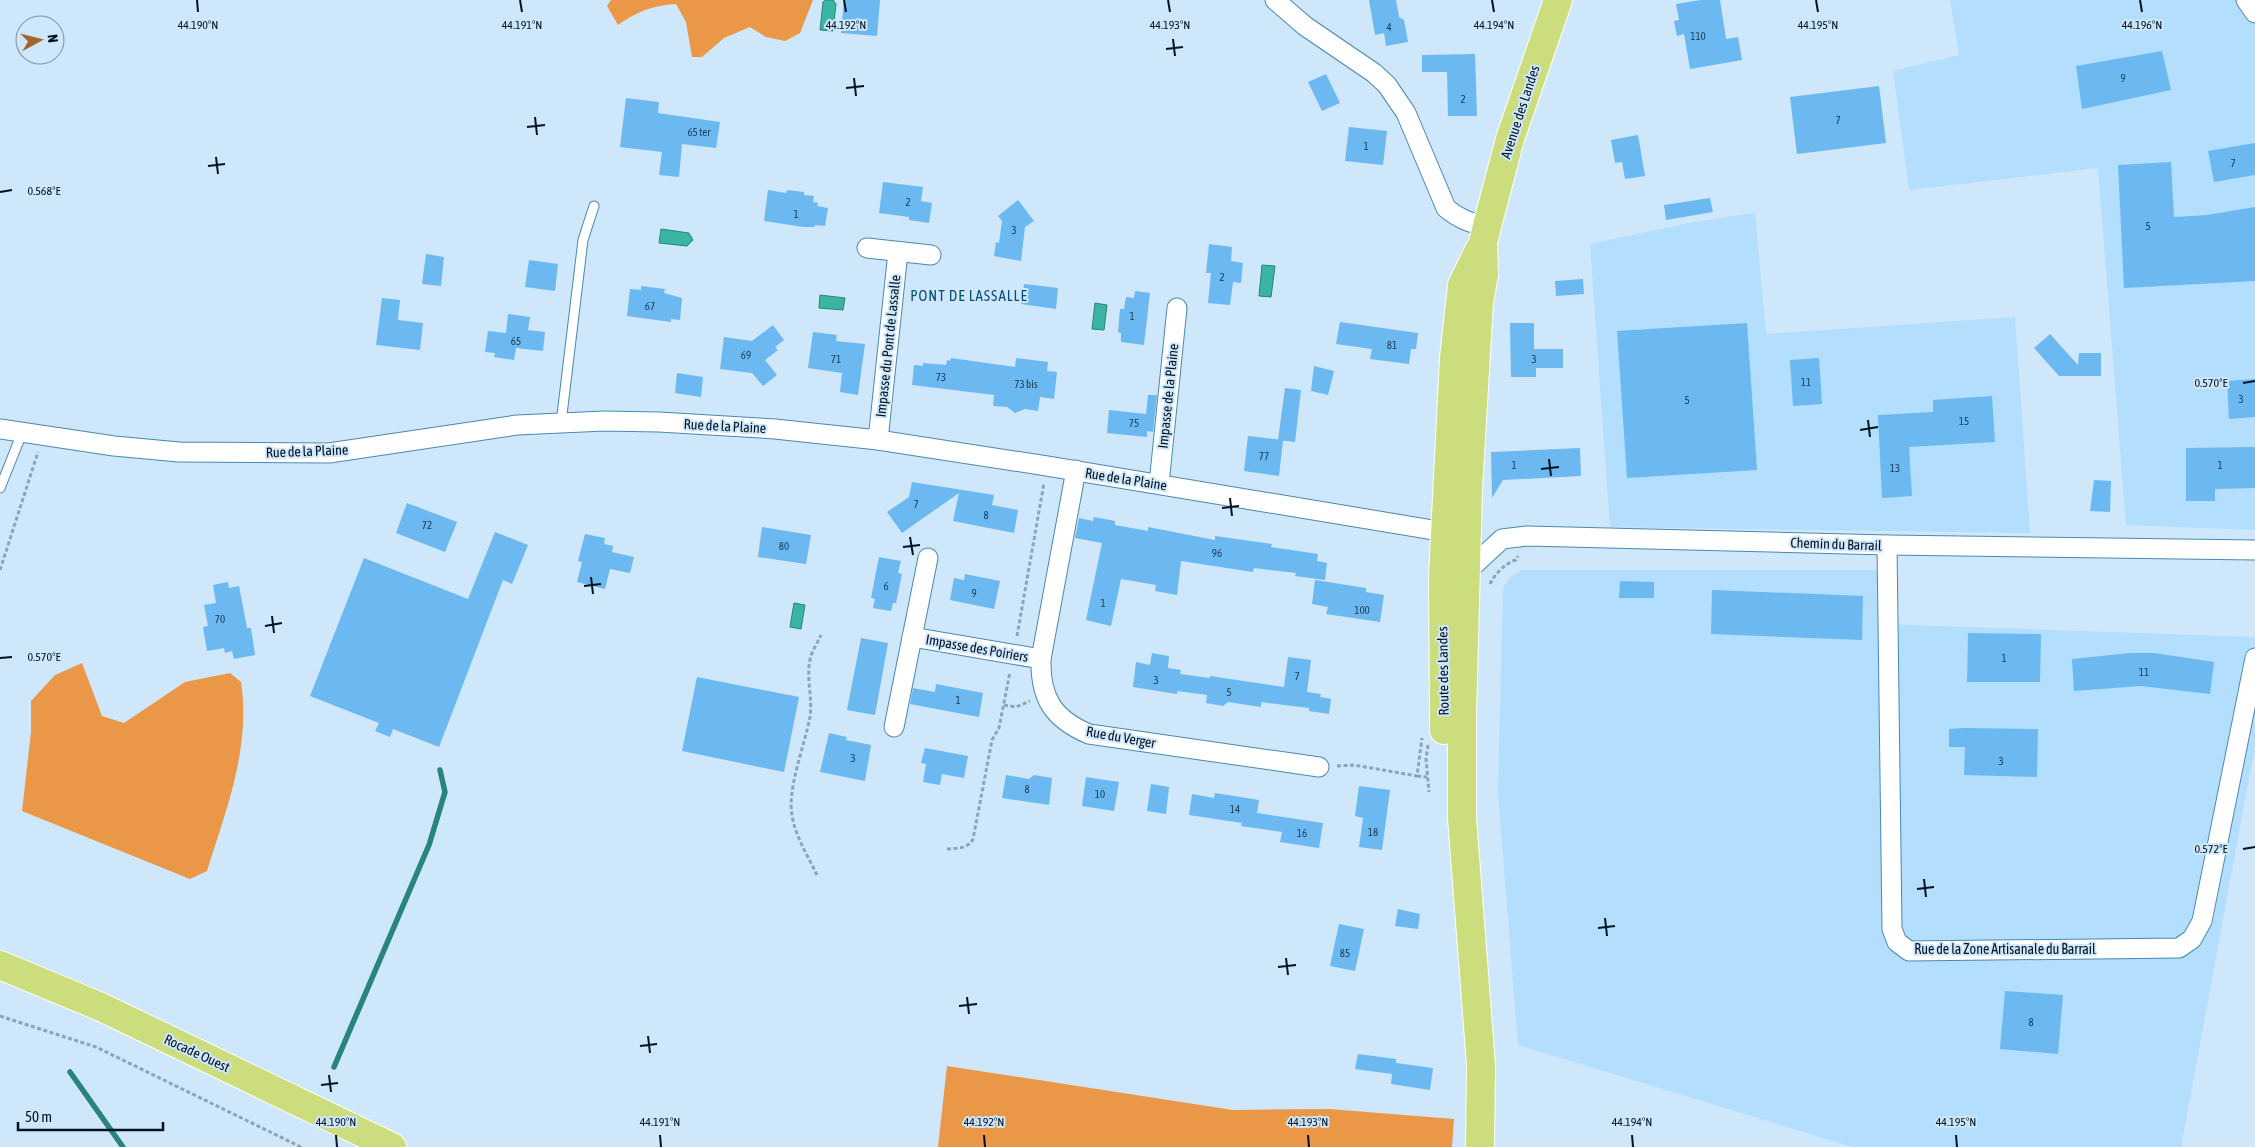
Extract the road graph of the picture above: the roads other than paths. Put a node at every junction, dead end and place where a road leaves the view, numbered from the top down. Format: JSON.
{"nodes":[{"id":1,"x":1274,"y":0,"type":"edge"},
{"id":2,"x":1558,"y":0,"type":"edge"},
{"id":3,"x":2246,"y":0,"type":"edge"},
{"id":4,"x":2255,"y":12,"type":"edge"},
{"id":5,"x":594,"y":206,"type":"dead end"},
{"id":6,"x":1485,"y":234,"type":"junction"},
{"id":7,"x":867,"y":248,"type":"dead end"},
{"id":8,"x":898,"y":252,"type":"junction"},
{"id":9,"x":931,"y":255,"type":"dead end"},
{"id":10,"x":1177,"y":308,"type":"dead end"},
{"id":11,"x":561,"y":423,"type":"junction"},
{"id":12,"x":0,"y":429,"type":"edge"},
{"id":13,"x":22,"y":433,"type":"junction"},
{"id":14,"x":878,"y":440,"type":"junction"},
{"id":15,"x":1076,"y":470,"type":"junction"},
{"id":16,"x":1159,"y":484,"type":"junction"},
{"id":17,"x":0,"y":488,"type":"edge"},
{"id":18,"x":1445,"y":532,"type":"junction"},
{"id":19,"x":1887,"y":545,"type":"junction"},
{"id":20,"x":2255,"y":550,"type":"edge"},
{"id":21,"x":928,"y":558,"type":"dead end"},
{"id":22,"x":1466,"y":564,"type":"junction"},
{"id":23,"x":912,"y":637,"type":"junction"},
{"id":24,"x":2255,"y":658,"type":"edge"},
{"id":25,"x":1041,"y":659,"type":"junction"},
{"id":26,"x":894,"y":727,"type":"dead end"},
{"id":27,"x":1319,"y":767,"type":"road end"},
{"id":28,"x":0,"y":965,"type":"edge"},
{"id":29,"x":1479,"y":1102,"type":"junction"},
{"id":30,"x":392,"y":1147,"type":"edge"},
{"id":31,"x":1480,"y":1147,"type":"edge"}],
"edges":[{"from":1,"to":6,"type":"street"},
{"from":2,"to":6,"type":"main road","name":"Avenue des Landes"},
{"from":3,"to":4,"type":"street"},
{"from":5,"to":11,"type":"lane"},
{"from":6,"to":18,"type":"main road","name":"Route des Landes"},
{"from":6,"to":22,"type":"main road","name":"Route des Landes"},
{"from":7,"to":8,"type":"street"},
{"from":8,"to":9,"type":"street"},
{"from":8,"to":14,"type":"street","name":"Impasse du Pont de Lassalle"},
{"from":10,"to":16,"type":"street","name":"Impasse de la Plaine"},
{"from":11,"to":13,"type":"street","name":"Rue de la Plaine"},
{"from":11,"to":14,"type":"street","name":"Rue de la Plaine"},
{"from":12,"to":13,"type":"street","name":"Rue de la Plaine"},
{"from":13,"to":17,"type":"lane"},
{"from":14,"to":15,"type":"street","name":"Rue de la Plaine"},
{"from":15,"to":16,"type":"street","name":"Rue de la Plaine"},
{"from":15,"to":25,"type":"street","name":"Rue du Verger"},
{"from":16,"to":18,"type":"street","name":"Rue de la Plaine"},
{"from":18,"to":22,"type":"street"},
{"from":18,"to":29,"type":"main road","name":"Route des Landes"},
{"from":19,"to":20,"type":"street","name":"Chemin du Barrail"},
{"from":19,"to":22,"type":"street","name":"Chemin du Barrail"},
{"from":19,"to":24,"type":"street","name":"Rue de la Zone Artisanale du Barrail"},
{"from":21,"to":23,"type":"street","name":"Impasse des Poiriers"},
{"from":22,"to":29,"type":"main road","name":"Route des Landes"},
{"from":23,"to":25,"type":"street","name":"Impasse des Poiriers"},
{"from":23,"to":26,"type":"street","name":"Impasse des Poiriers"},
{"from":25,"to":27,"type":"street","name":"Rue du Verger"},
{"from":28,"to":30,"type":"main road","name":"Rocade Ouest"},
{"from":29,"to":31,"type":"main road","name":"Route des Landes"}]}
